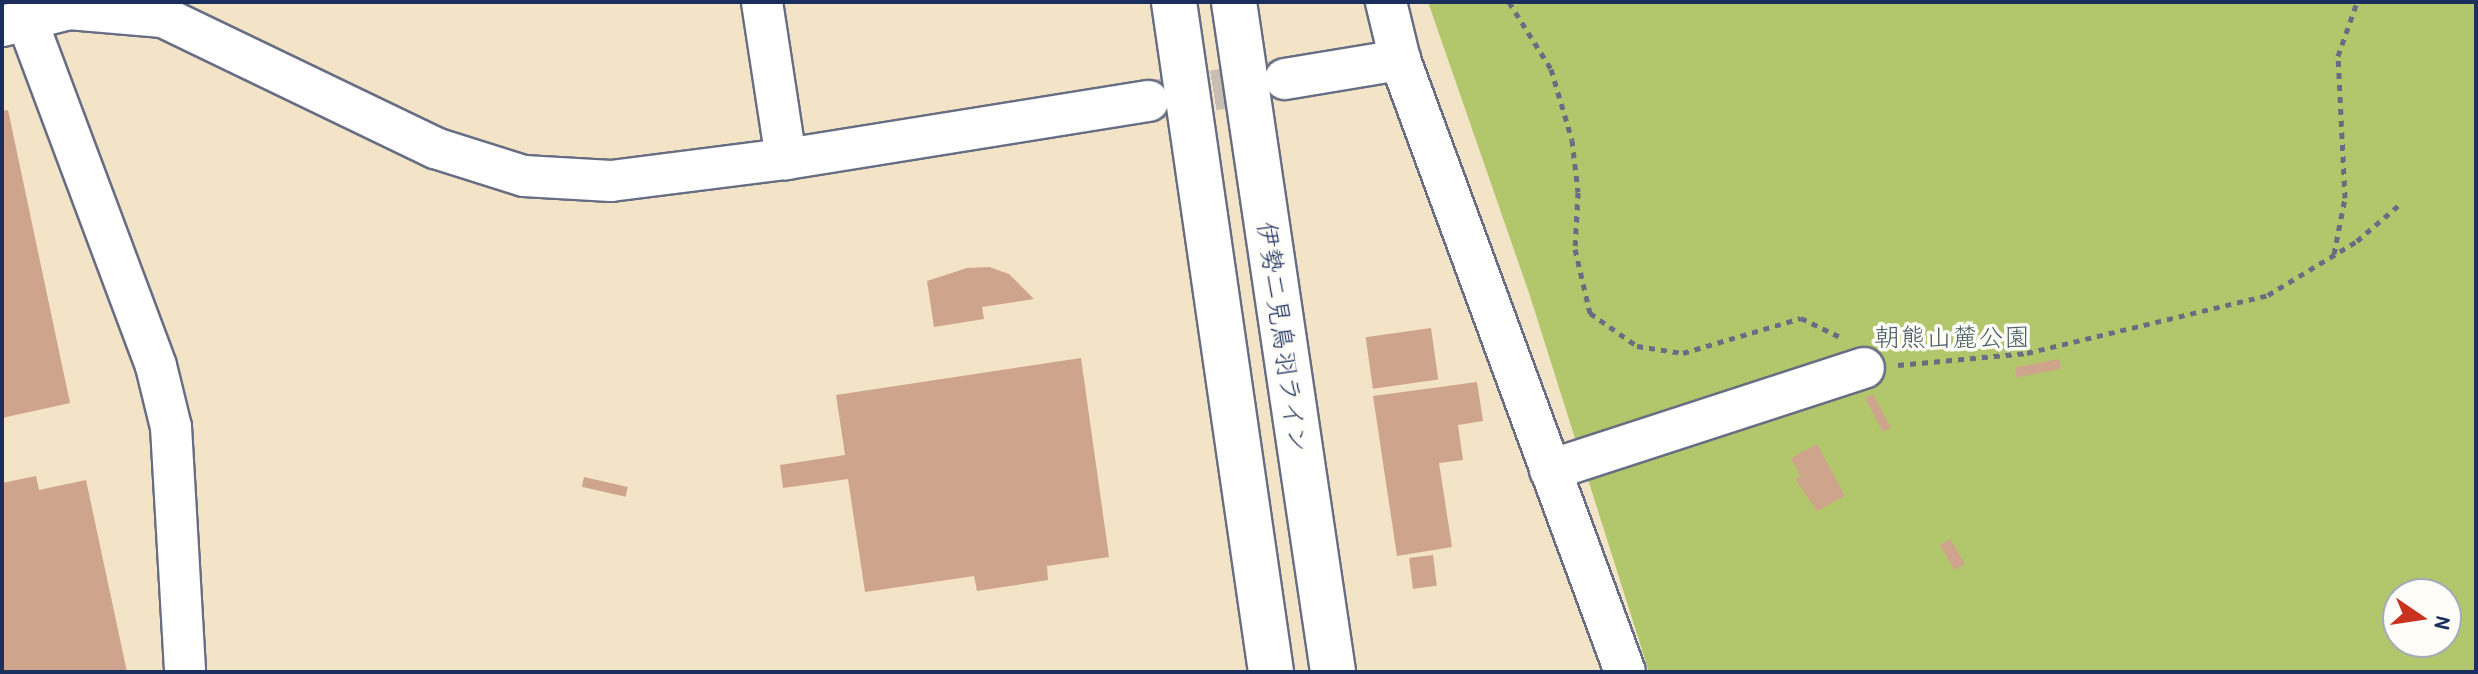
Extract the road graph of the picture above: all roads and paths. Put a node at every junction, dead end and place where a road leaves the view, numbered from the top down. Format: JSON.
{"nodes":[{"id":1,"x":762,"y":2,"type":"edge"},
{"id":2,"x":1174,"y":2,"type":"edge"},
{"id":3,"x":1234,"y":2,"type":"edge"},
{"id":4,"x":1386,"y":2,"type":"edge"},
{"id":5,"x":1509,"y":2,"type":"edge"},
{"id":6,"x":2357,"y":2,"type":"edge"},
{"id":7,"x":14,"y":22,"type":"edge"},
{"id":8,"x":1400,"y":60,"type":"junction"},
{"id":9,"x":1285,"y":79,"type":"tunnel mouth"},
{"id":10,"x":1148,"y":101,"type":"tunnel mouth"},
{"id":11,"x":786,"y":159,"type":"junction"},
{"id":12,"x":2399,"y":205,"type":"dead end"},
{"id":13,"x":2334,"y":255,"type":"junction"},
{"id":14,"x":1864,"y":368,"type":"junction"},
{"id":15,"x":1550,"y":470,"type":"junction"},
{"id":16,"x":185,"y":672,"type":"edge"},
{"id":17,"x":1271,"y":672,"type":"edge"},
{"id":18,"x":1333,"y":672,"type":"edge"},
{"id":19,"x":1625,"y":672,"type":"edge"}],
"edges":[{"from":1,"to":11,"type":"street"},
{"from":2,"to":17,"type":"main road"},
{"from":3,"to":18,"type":"main road","name":"伊勢二見鳥羽ライン"},
{"from":4,"to":8,"type":"street"},
{"from":5,"to":14,"type":"path"},
{"from":6,"to":13,"type":"path"},
{"from":7,"to":11,"type":"street"},
{"from":7,"to":16,"type":"street"},
{"from":8,"to":9,"type":"street"},
{"from":8,"to":15,"type":"street"},
{"from":10,"to":11,"type":"street"},
{"from":12,"to":13,"type":"path"},
{"from":13,"to":14,"type":"path"},
{"from":14,"to":15,"type":"street"},
{"from":15,"to":19,"type":"street"}]}
